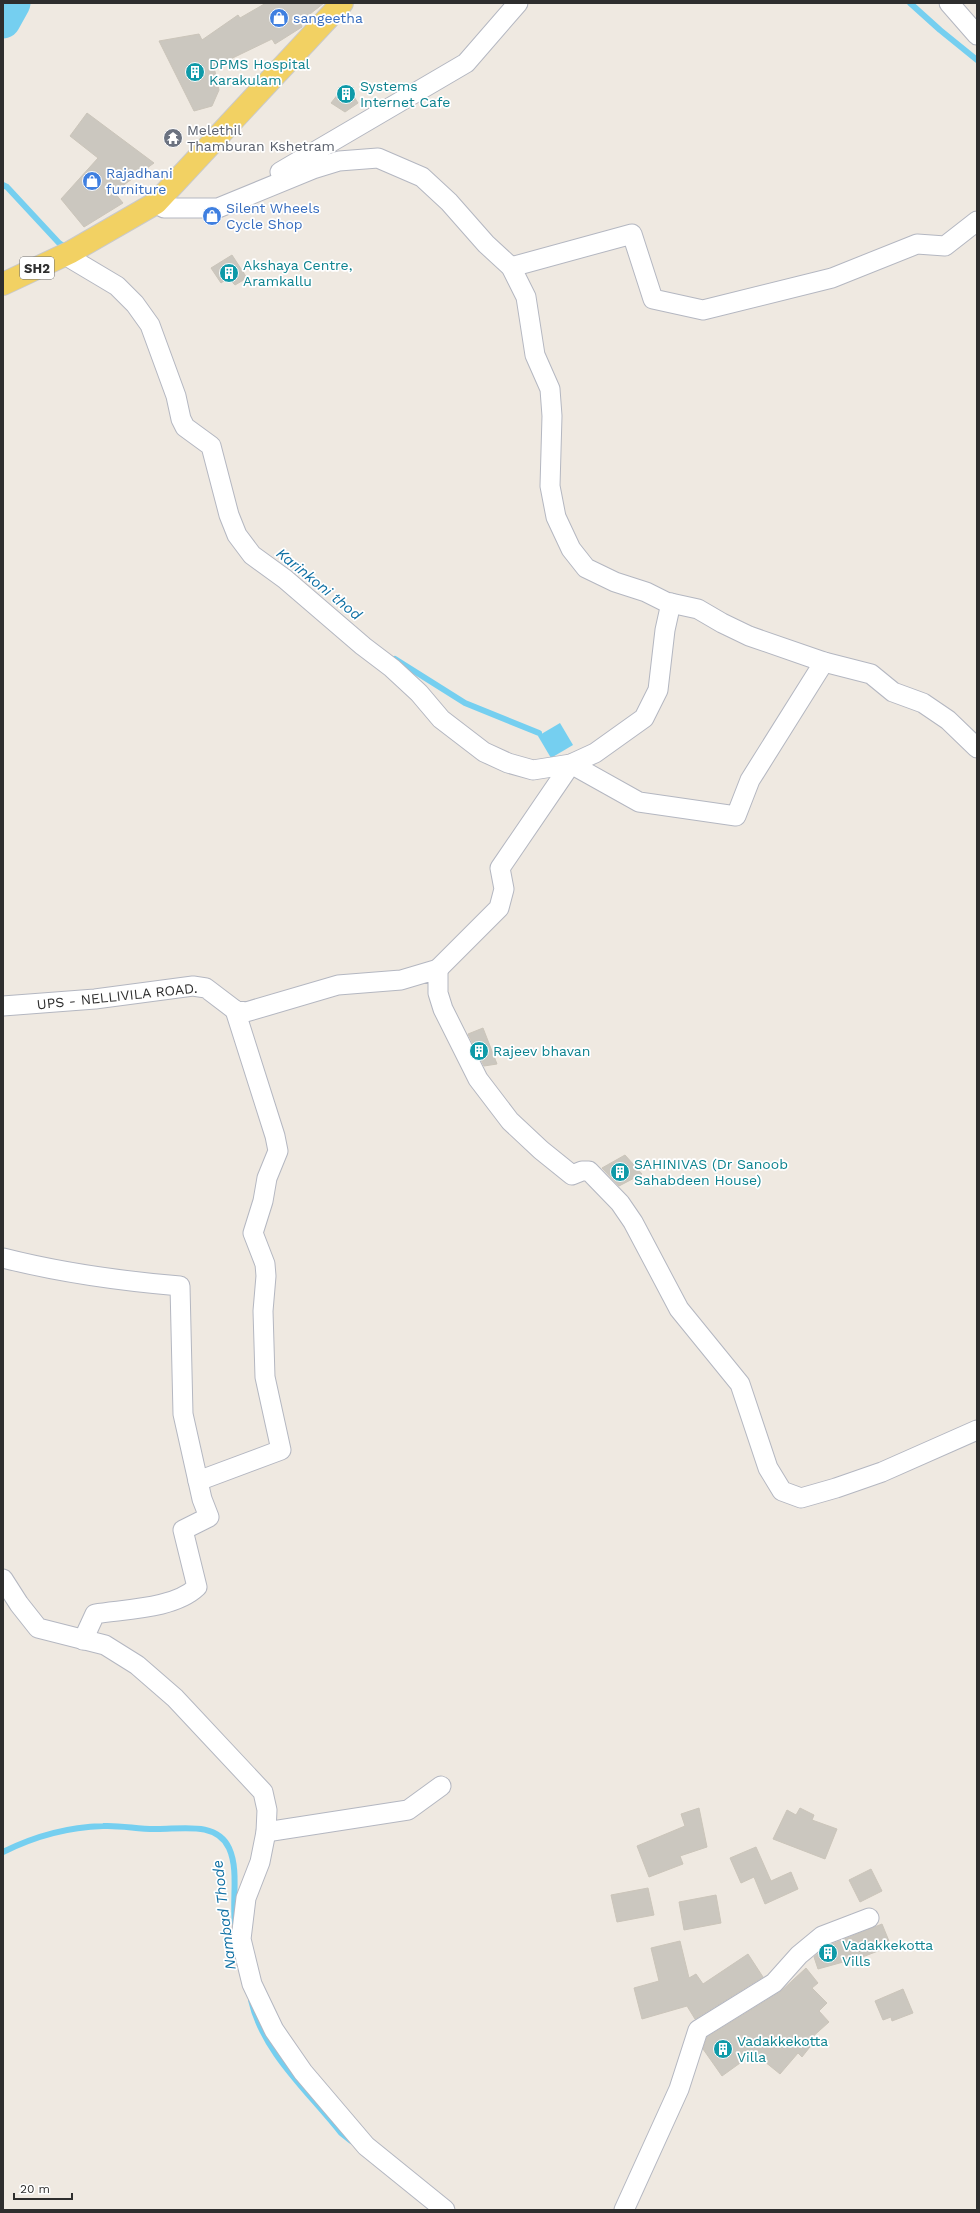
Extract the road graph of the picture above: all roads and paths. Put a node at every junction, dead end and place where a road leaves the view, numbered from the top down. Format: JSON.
{"nodes":[{"id":1,"x":342,"y":3,"type":"edge"},
{"id":2,"x":518,"y":3,"type":"edge"},
{"id":3,"x":948,"y":3,"type":"edge"},
{"id":4,"x":977,"y":35,"type":"edge"},
{"id":5,"x":156,"y":203,"type":"junction"},
{"id":6,"x":218,"y":208,"type":"junction"},
{"id":7,"x":977,"y":221,"type":"edge"},
{"id":8,"x":70,"y":252,"type":"junction"},
{"id":9,"x":511,"y":267,"type":"junction"},
{"id":10,"x":3,"y":284,"type":"edge"},
{"id":11,"x":671,"y":603,"type":"junction"},
{"id":12,"x":824,"y":662,"type":"junction"},
{"id":13,"x":977,"y":748,"type":"edge"},
{"id":14,"x":571,"y":764,"type":"junction"},
{"id":15,"x":438,"y":969,"type":"junction"},
{"id":16,"x":3,"y":1006,"type":"edge"},
{"id":17,"x":235,"y":1010,"type":"junction"},
{"id":18,"x":3,"y":1258,"type":"edge"},
{"id":19,"x":977,"y":1430,"type":"edge"},
{"id":20,"x":198,"y":1481,"type":"junction"},
{"id":21,"x":3,"y":1579,"type":"edge"},
{"id":22,"x":82,"y":1640,"type":"junction"},
{"id":23,"x":441,"y":1786,"type":"dead end"},
{"id":24,"x":266,"y":1832,"type":"junction"},
{"id":25,"x":869,"y":1918,"type":"dead end"},
{"id":26,"x":445,"y":2210,"type":"edge"},
{"id":27,"x":624,"y":2210,"type":"edge"}],
"edges":[{"from":1,"to":5,"type":"main road","number":"SH2"},
{"from":2,"to":6,"type":"street"},
{"from":3,"to":4,"type":"street"},
{"from":5,"to":6,"type":"street"},
{"from":5,"to":8,"type":"main road","number":"SH2"},
{"from":6,"to":9,"type":"street"},
{"from":7,"to":9,"type":"street"},
{"from":8,"to":10,"type":"main road","number":"SH2"},
{"from":8,"to":14,"type":"street"},
{"from":9,"to":11,"type":"street"},
{"from":11,"to":12,"type":"street"},
{"from":11,"to":14,"type":"street"},
{"from":12,"to":13,"type":"street"},
{"from":12,"to":14,"type":"street"},
{"from":14,"to":15,"type":"street"},
{"from":15,"to":17,"type":"street"},
{"from":15,"to":19,"type":"street"},
{"from":16,"to":17,"type":"street","name":"UPS - NELLIVILA ROAD."},
{"from":17,"to":20,"type":"street"},
{"from":18,"to":20,"type":"street"},
{"from":20,"to":22,"type":"street"},
{"from":21,"to":22,"type":"street"},
{"from":22,"to":24,"type":"street"},
{"from":23,"to":24,"type":"street"},
{"from":24,"to":26,"type":"street"},
{"from":25,"to":27,"type":"street"}]}
